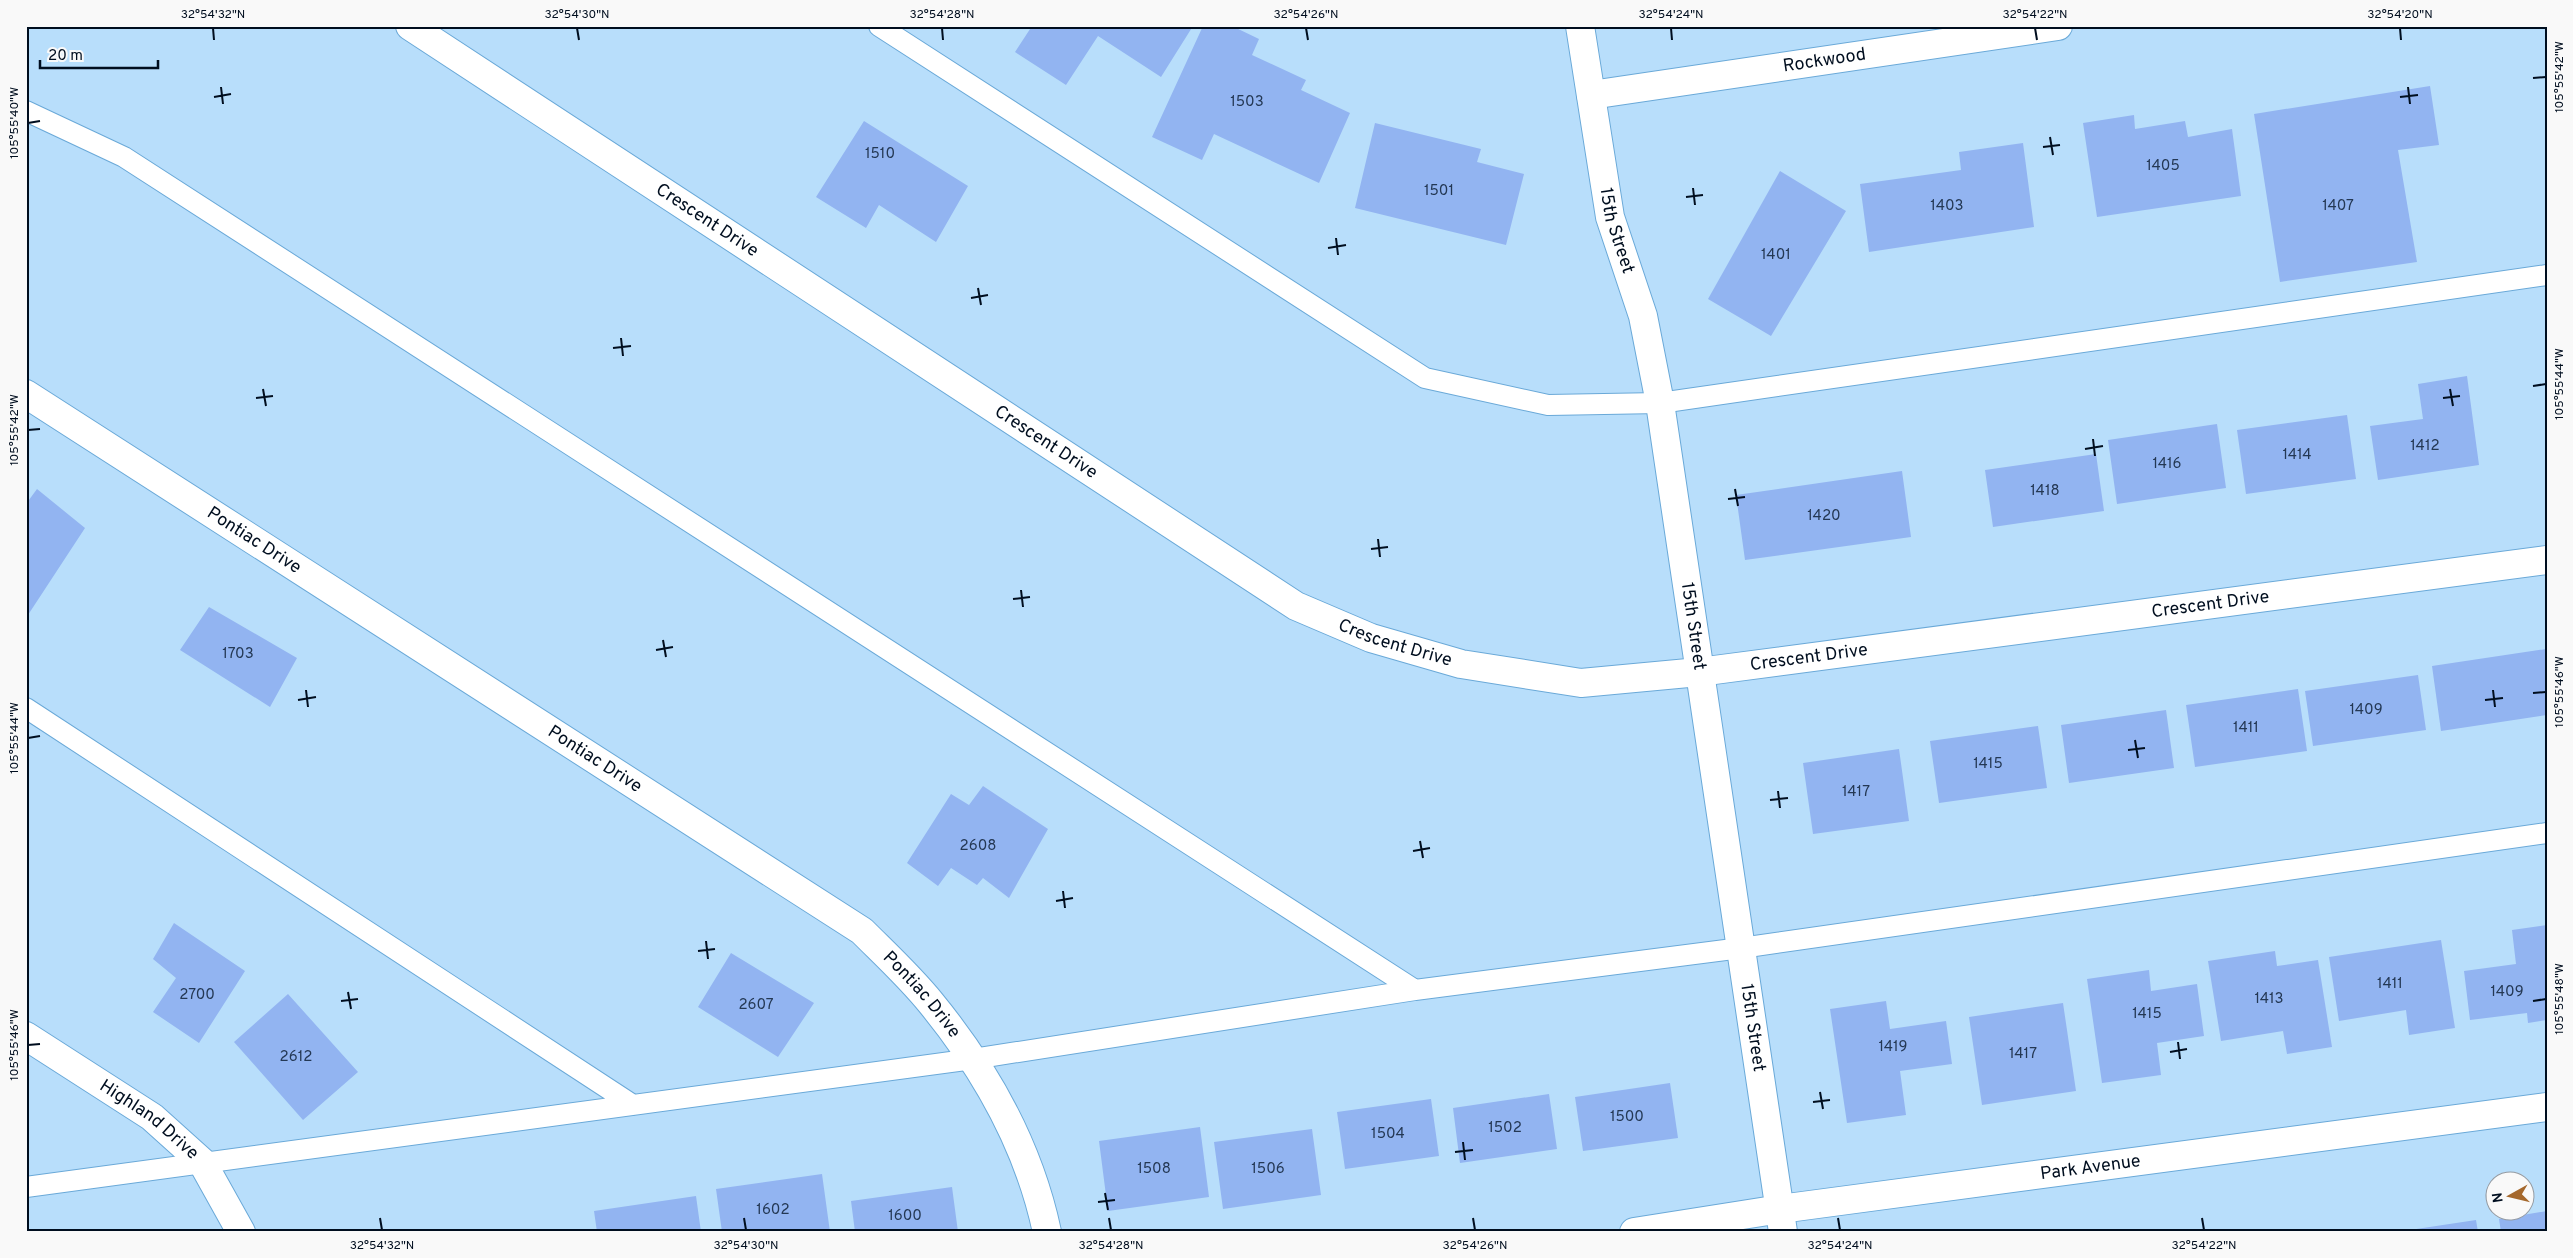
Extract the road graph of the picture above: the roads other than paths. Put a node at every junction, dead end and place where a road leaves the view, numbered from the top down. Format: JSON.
{"nodes":[{"id":1,"x":410,"y":26,"type":"edge"},
{"id":2,"x":879,"y":26,"type":"edge"},
{"id":3,"x":1580,"y":26,"type":"edge"},
{"id":4,"x":2058,"y":26,"type":"edge"},
{"id":5,"x":1591,"y":95,"type":"junction"},
{"id":6,"x":26,"y":111,"type":"edge"},
{"id":7,"x":2547,"y":275,"type":"edge"},
{"id":8,"x":26,"y":394,"type":"edge"},
{"id":9,"x":1660,"y":403,"type":"junction"},
{"id":10,"x":2547,"y":560,"type":"edge"},
{"id":11,"x":1699,"y":672,"type":"junction"},
{"id":12,"x":26,"y":708,"type":"edge"},
{"id":13,"x":2547,"y":833,"type":"edge"},
{"id":14,"x":1741,"y":948,"type":"junction"},
{"id":15,"x":1414,"y":990,"type":"junction"},
{"id":16,"x":26,"y":1036,"type":"edge"},
{"id":17,"x":973,"y":1060,"type":"junction"},
{"id":18,"x":633,"y":1104,"type":"junction"},
{"id":19,"x":2547,"y":1107,"type":"edge"},
{"id":20,"x":202,"y":1162,"type":"junction"},
{"id":21,"x":26,"y":1187,"type":"edge"},
{"id":22,"x":1782,"y":1220,"type":"edge"},
{"id":23,"x":241,"y":1232,"type":"edge"},
{"id":24,"x":1047,"y":1232,"type":"edge"},
{"id":25,"x":1634,"y":1232,"type":"edge"}],
"edges":[{"from":1,"to":11,"type":"street","name":"Crescent Drive"},
{"from":2,"to":9,"type":"lane"},
{"from":3,"to":5,"type":"street","name":"15th Street"},
{"from":4,"to":5,"type":"street","name":"Rockwood"},
{"from":5,"to":9,"type":"street","name":"15th Street"},
{"from":6,"to":15,"type":"lane"},
{"from":7,"to":9,"type":"lane"},
{"from":8,"to":17,"type":"street","name":"Pontiac Drive"},
{"from":9,"to":11,"type":"street","name":"15th Street"},
{"from":10,"to":11,"type":"street","name":"Crescent Drive"},
{"from":11,"to":14,"type":"street","name":"15th Street"},
{"from":12,"to":18,"type":"lane"},
{"from":13,"to":14,"type":"lane"},
{"from":14,"to":15,"type":"lane"},
{"from":14,"to":22,"type":"street","name":"15th Street"},
{"from":15,"to":17,"type":"lane"},
{"from":16,"to":20,"type":"street","name":"Highland Drive"},
{"from":17,"to":18,"type":"lane"},
{"from":17,"to":24,"type":"street","name":"Pontiac Drive"},
{"from":18,"to":20,"type":"lane"},
{"from":19,"to":22,"type":"street","name":"Park Avenue"},
{"from":20,"to":21,"type":"lane"},
{"from":20,"to":23,"type":"street","name":"Highland Drive"},
{"from":22,"to":25,"type":"street","name":"Park Avenue"}]}
